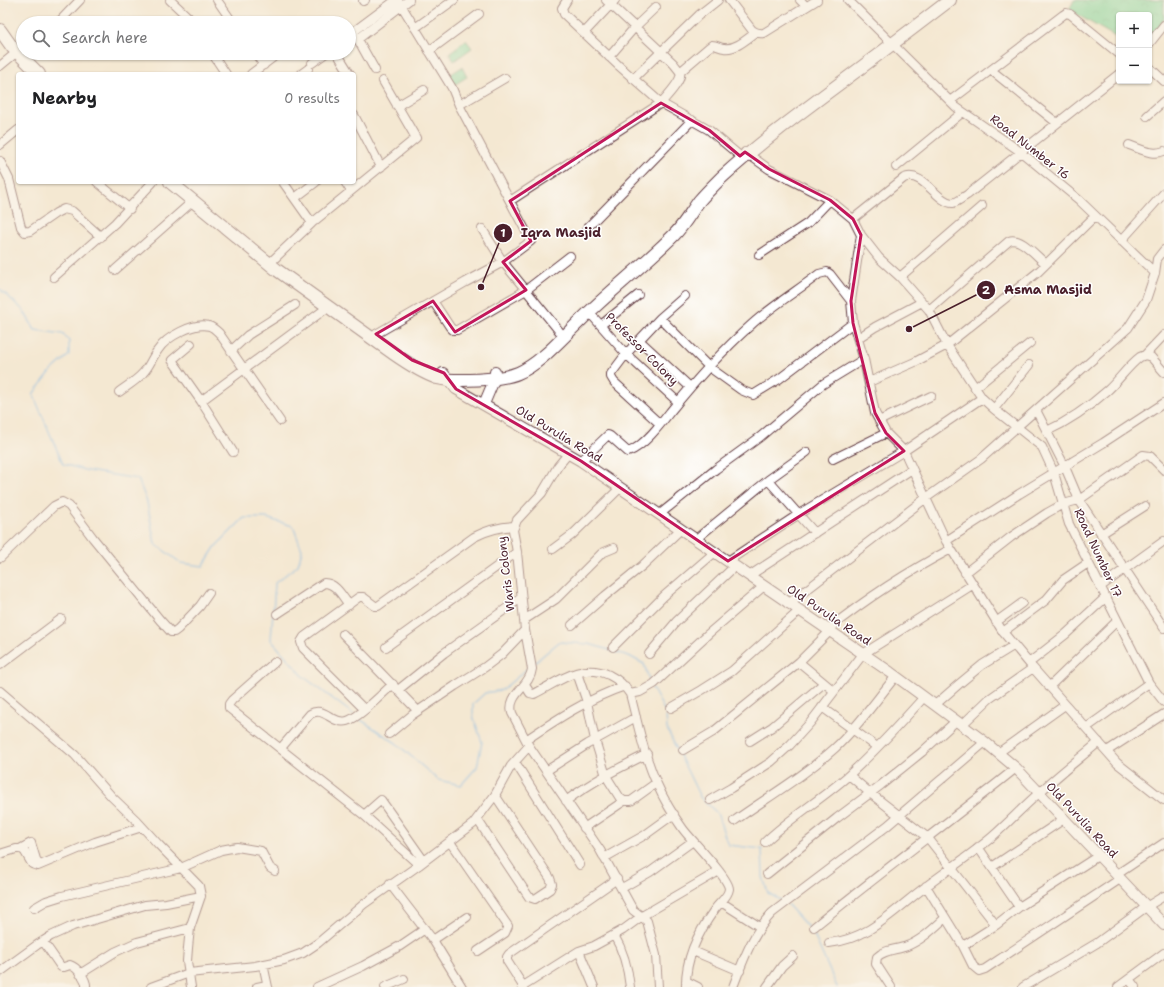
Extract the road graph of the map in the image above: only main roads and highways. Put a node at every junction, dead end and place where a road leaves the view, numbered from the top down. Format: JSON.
{"nodes":[{"id":1,"x":943,"y":0,"type":"edge"},
{"id":2,"x":950,"y":0,"type":"edge"},
{"id":3,"x":0,"y":19,"type":"edge"},
{"id":4,"x":1,"y":34,"type":"edge"},
{"id":5,"x":891,"y":43,"type":"junction"},
{"id":6,"x":16,"y":44,"type":"edge"},
{"id":7,"x":16,"y":47,"type":"edge"},
{"id":8,"x":28,"y":60,"type":"edge"},
{"id":9,"x":31,"y":60,"type":"edge"},
{"id":10,"x":37,"y":72,"type":"edge"},
{"id":11,"x":45,"y":72,"type":"edge"},
{"id":12,"x":744,"y":154,"type":"junction"},
{"id":13,"x":172,"y":184,"type":"edge"},
{"id":14,"x":181,"y":184,"type":"edge"},
{"id":15,"x":495,"y":375,"type":"junction"},
{"id":16,"x":446,"y":376,"type":"junction"},
{"id":17,"x":484,"y":404,"type":"junction"},
{"id":18,"x":1164,"y":925,"type":"edge"}],
"edges":[{"from":1,"to":5,"type":"highway"},
{"from":2,"to":5,"type":"highway"},
{"from":3,"to":6,"type":"highway"},
{"from":4,"to":7,"type":"highway"},
{"from":5,"to":12,"type":"highway"},
{"from":8,"to":10,"type":"highway"},
{"from":9,"to":11,"type":"highway"},
{"from":12,"to":15,"type":"highway"},
{"from":12,"to":15,"type":"highway"},
{"from":13,"to":16,"type":"highway"},
{"from":14,"to":16,"type":"highway"},
{"from":15,"to":16,"type":"highway"},
{"from":15,"to":17,"type":"main road"},
{"from":16,"to":17,"type":"main road","name":"Old Purulia Road"},
{"from":17,"to":18,"type":"main road","name":"Old Purulia Road"}]}
